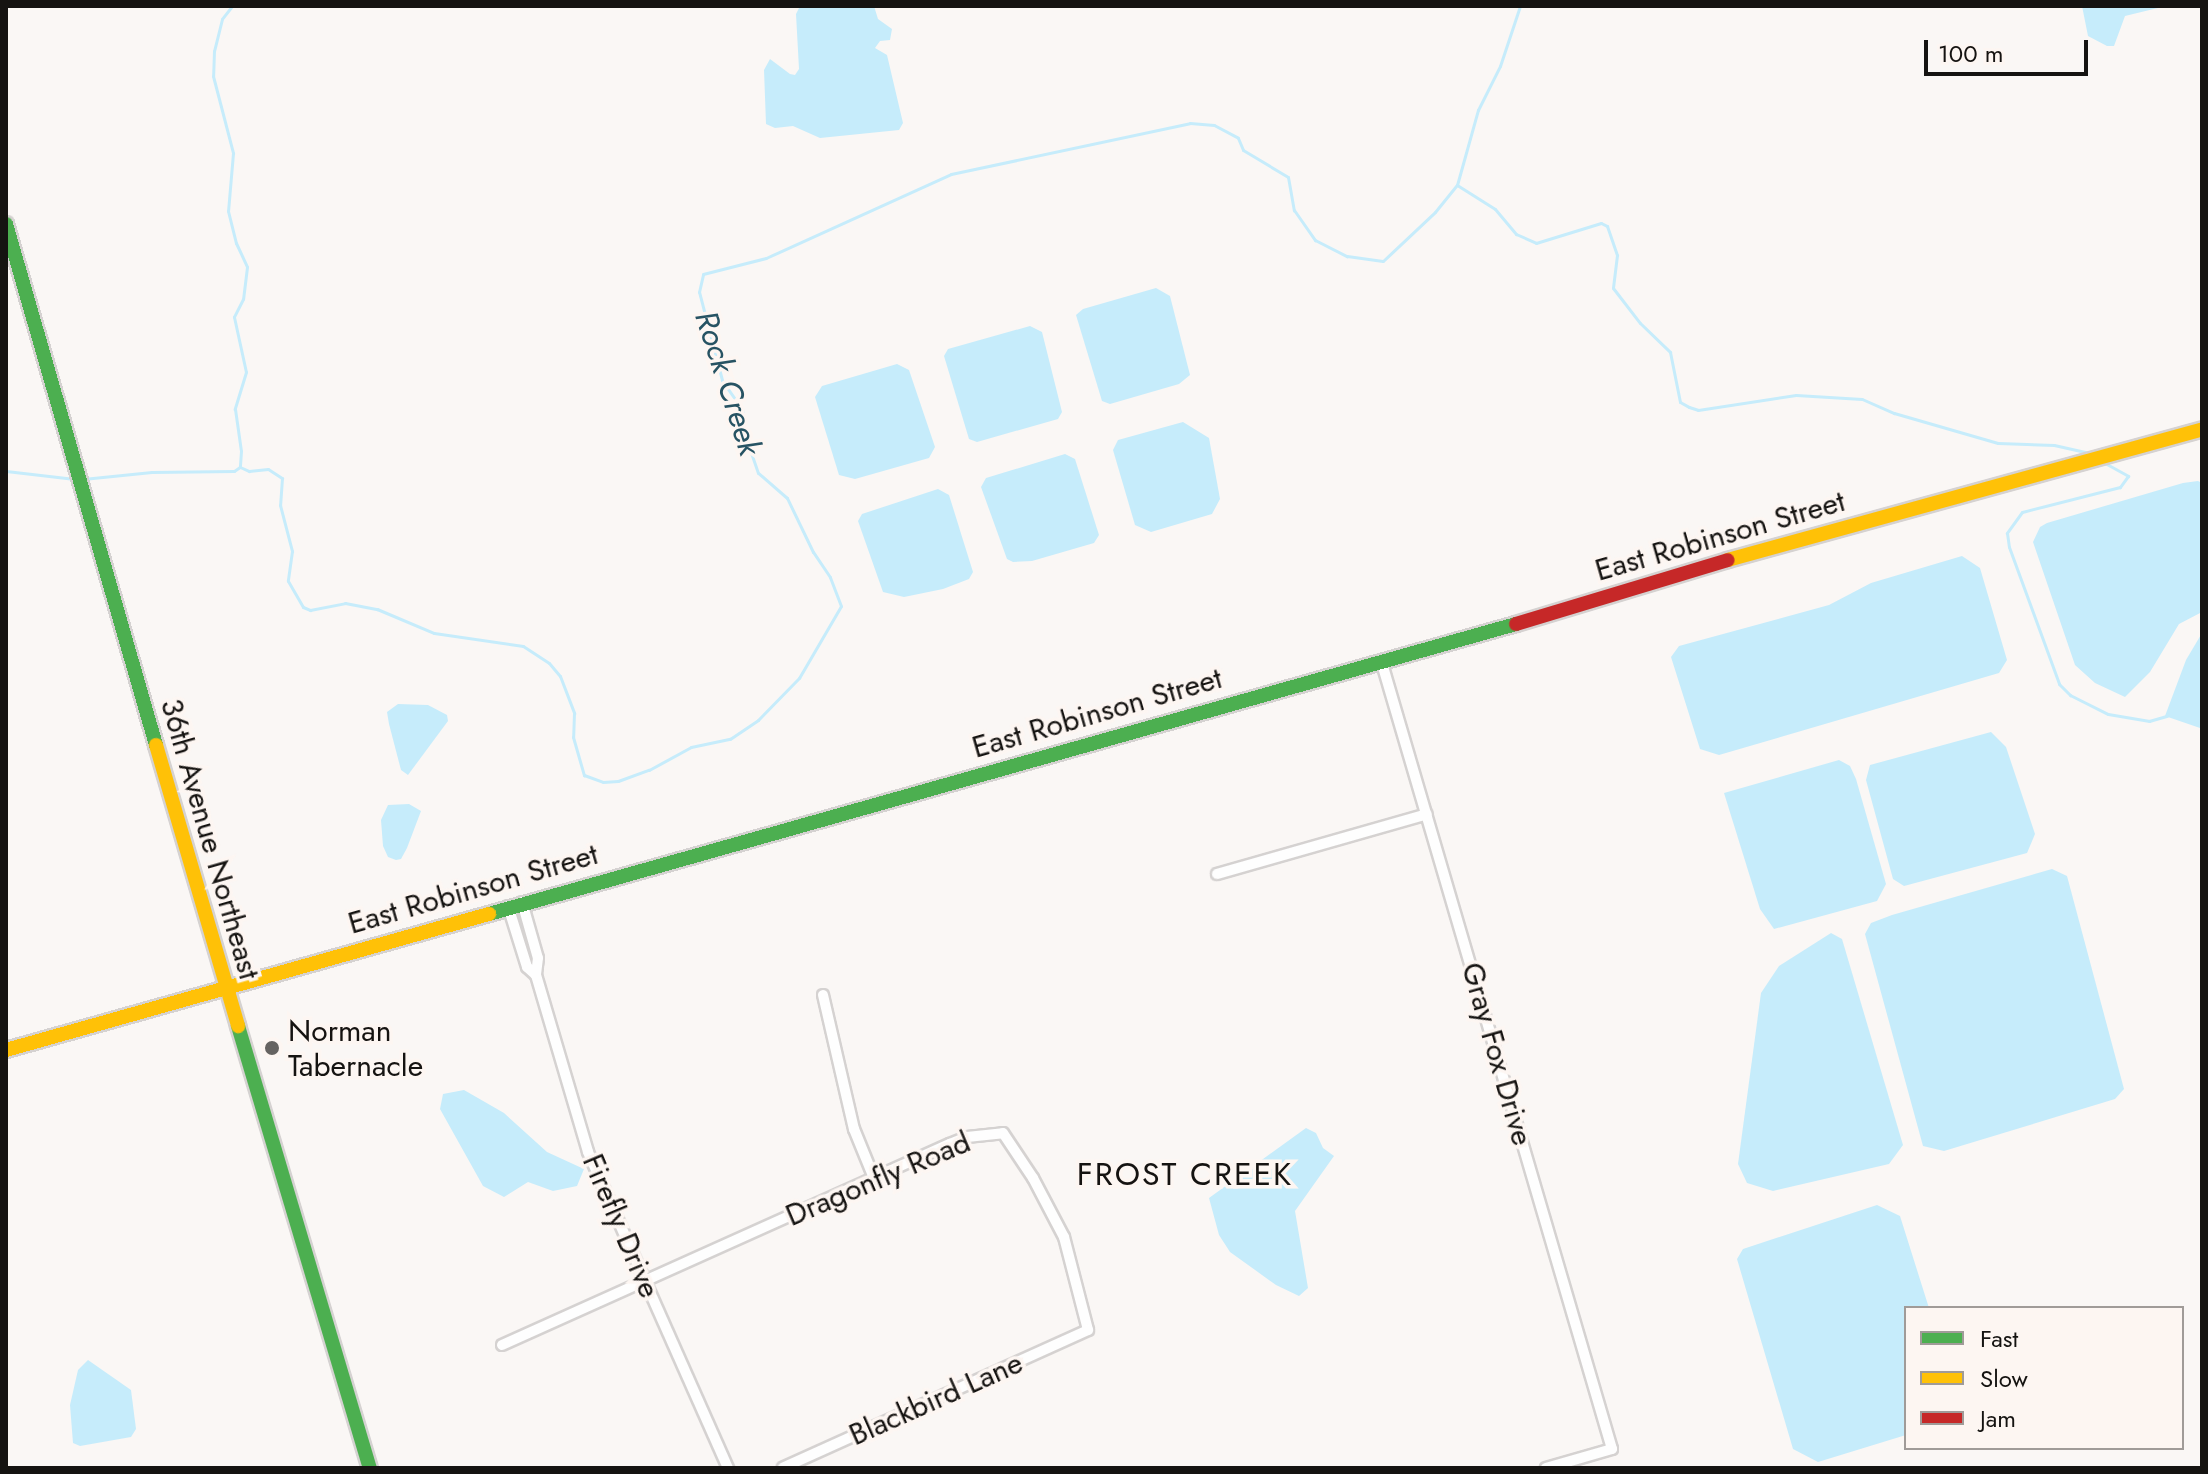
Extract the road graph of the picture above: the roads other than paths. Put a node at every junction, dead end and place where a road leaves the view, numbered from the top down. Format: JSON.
{"nodes":[{"id":1,"x":6,"y":224,"type":"edge"},
{"id":2,"x":2202,"y":429,"type":"edge"},
{"id":3,"x":1381,"y":660,"type":"junction"},
{"id":4,"x":1427,"y":814,"type":"junction"},
{"id":5,"x":1217,"y":874,"type":"dead end"},
{"id":6,"x":515,"y":904,"type":"junction"},
{"id":7,"x":226,"y":987,"type":"junction"},
{"id":8,"x":823,"y":995,"type":"dead end"},
{"id":9,"x":6,"y":1050,"type":"edge"},
{"id":10,"x":874,"y":1178,"type":"junction"},
{"id":11,"x":644,"y":1281,"type":"junction"},
{"id":12,"x":1088,"y":1330,"type":"joint"},
{"id":13,"x":502,"y":1345,"type":"dead end"},
{"id":14,"x":370,"y":1468,"type":"edge"},
{"id":15,"x":728,"y":1468,"type":"edge"},
{"id":16,"x":783,"y":1468,"type":"edge"},
{"id":17,"x":1546,"y":1468,"type":"edge"}],
"edges":[{"from":1,"to":7,"type":"street","name":"36th Avenue Northeast"},
{"from":2,"to":3,"type":"street","name":"East Robinson Street"},
{"from":3,"to":4,"type":"street","name":"Gray Fox Drive"},
{"from":3,"to":6,"type":"street","name":"East Robinson Street"},
{"from":4,"to":5,"type":"street"},
{"from":4,"to":17,"type":"street","name":"Gray Fox Drive"},
{"from":6,"to":7,"type":"street","name":"East Robinson Street"},
{"from":6,"to":11,"type":"street","name":"Firefly Drive"},
{"from":7,"to":9,"type":"street","name":"East Robinson Street"},
{"from":7,"to":14,"type":"street","name":"36th Avenue Northeast"},
{"from":8,"to":10,"type":"street"},
{"from":10,"to":11,"type":"street","name":"Dragonfly Road"},
{"from":10,"to":12,"type":"street","name":"Dragonfly Road"},
{"from":11,"to":13,"type":"street","name":"Dragonfly Road"},
{"from":11,"to":15,"type":"street","name":"Firefly Drive"},
{"from":12,"to":16,"type":"street","name":"Blackbird Lane"}]}
